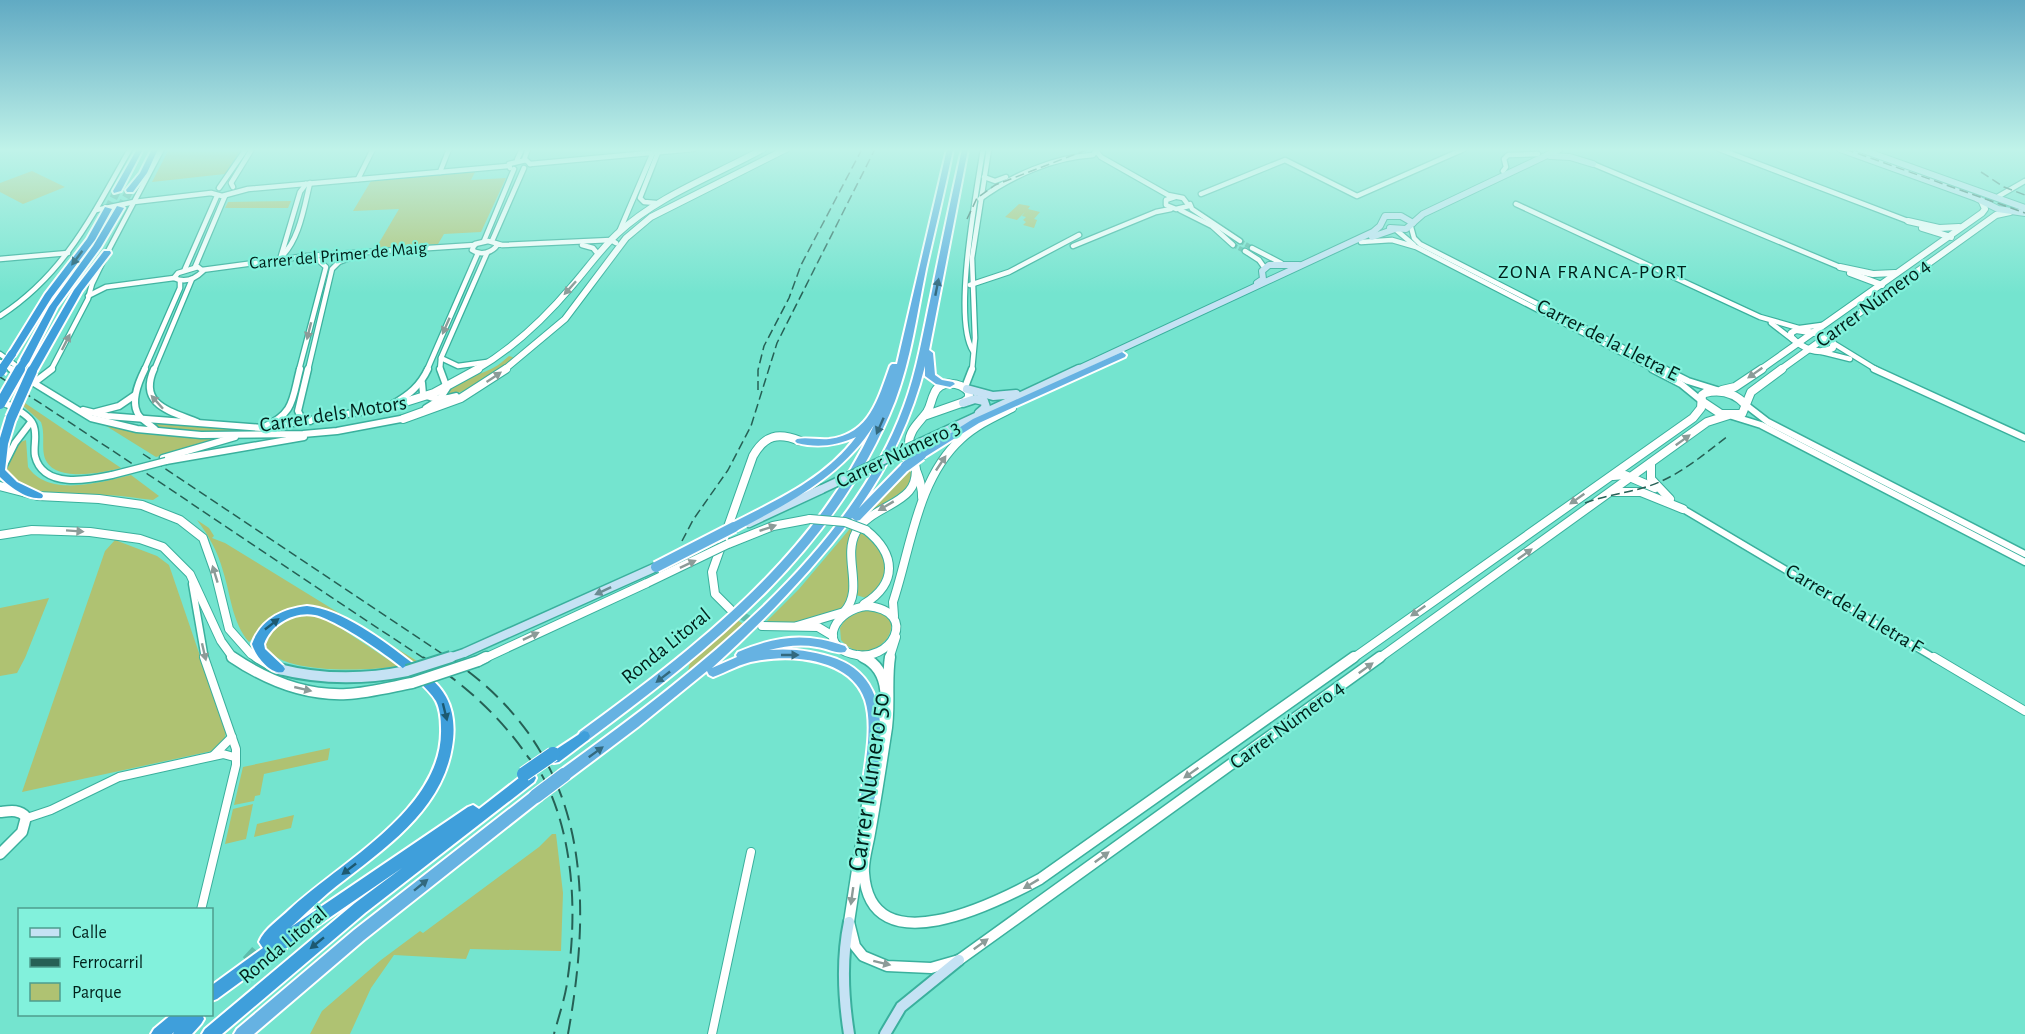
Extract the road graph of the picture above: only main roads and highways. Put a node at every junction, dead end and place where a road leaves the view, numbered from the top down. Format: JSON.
{"nodes":[{"id":1,"x":939,"y":197,"type":"edge"},
{"id":2,"x":954,"y":197,"type":"edge"},
{"id":3,"x":1447,"y":197,"type":"edge"},
{"id":4,"x":1457,"y":197,"type":"edge"},
{"id":5,"x":1972,"y":197,"type":"edge"},
{"id":6,"x":1995,"y":197,"type":"edge"},
{"id":7,"x":2004,"y":197,"type":"edge"},
{"id":8,"x":1979,"y":200,"type":"junction"},
{"id":9,"x":2025,"y":207,"type":"edge"},
{"id":10,"x":107,"y":208,"type":"tunnel mouth"},
{"id":11,"x":120,"y":208,"type":"tunnel mouth"},
{"id":12,"x":2023,"y":214,"type":"edge"},
{"id":13,"x":1399,"y":215,"type":"junction"},
{"id":14,"x":1382,"y":223,"type":"junction"},
{"id":15,"x":1412,"y":225,"type":"junction"},
{"id":16,"x":1395,"y":229,"type":"junction"},
{"id":17,"x":107,"y":253,"type":"road end"},
{"id":18,"x":1306,"y":263,"type":"junction"},
{"id":19,"x":918,"y":289,"type":"junction"},
{"id":20,"x":1250,"y":290,"type":"junction"},
{"id":21,"x":930,"y":321,"type":"junction"},
{"id":22,"x":42,"y":327,"type":"junction"},
{"id":23,"x":1122,"y":355,"type":"joint"},
{"id":24,"x":0,"y":372,"type":"edge"},
{"id":25,"x":29,"y":374,"type":"junction"},
{"id":26,"x":951,"y":384,"type":"road end"},
{"id":27,"x":966,"y":388,"type":"road end"},
{"id":28,"x":1037,"y":388,"type":"junction"},
{"id":29,"x":963,"y":403,"type":"road end"},
{"id":30,"x":0,"y":404,"type":"edge"},
{"id":31,"x":877,"y":409,"type":"junction"},
{"id":32,"x":969,"y":420,"type":"junction"},
{"id":33,"x":800,"y":441,"type":"road end"},
{"id":34,"x":0,"y":472,"type":"edge"},
{"id":35,"x":38,"y":496,"type":"road end"},
{"id":36,"x":734,"y":529,"type":"junction"},
{"id":37,"x":656,"y":567,"type":"joint"},
{"id":38,"x":805,"y":570,"type":"junction"},
{"id":39,"x":841,"y":649,"type":"road end"},
{"id":40,"x":279,"y":669,"type":"joint"},
{"id":41,"x":713,"y":672,"type":"junction"},
{"id":42,"x":686,"y":688,"type":"junction"},
{"id":43,"x":526,"y":776,"type":"junction"},
{"id":44,"x":868,"y":797,"type":"road end"},
{"id":45,"x":849,"y":922,"type":"road end"},
{"id":46,"x":266,"y":942,"type":"tunnel mouth"},
{"id":47,"x":960,"y":960,"type":"road end"},
{"id":48,"x":213,"y":993,"type":"edge"},
{"id":49,"x":190,"y":1017,"type":"edge"},
{"id":50,"x":159,"y":1034,"type":"edge"},
{"id":51,"x":181,"y":1034,"type":"edge"},
{"id":52,"x":210,"y":1034,"type":"edge"},
{"id":53,"x":242,"y":1034,"type":"edge"},
{"id":54,"x":849,"y":1034,"type":"edge"},
{"id":55,"x":885,"y":1034,"type":"edge"}],
"edges":[{"from":1,"to":19,"type":"highway","name":"Ronda Litoral"},
{"from":21,"to":2,"type":"highway","name":"Ronda Litoral","one_way":true},
{"from":3,"to":13,"type":"main road"},
{"from":4,"to":15,"type":"main road"},
{"from":5,"to":8,"type":"main road"},
{"from":6,"to":9,"type":"main road"},
{"from":7,"to":9,"type":"main road"},
{"from":8,"to":12,"type":"main road"},
{"from":8,"to":12,"type":"main road"},
{"from":10,"to":24,"type":"highway","one_way":true,"bridge":true},
{"from":11,"to":22,"type":"highway"},
{"from":13,"to":14,"type":"main road","name":"Carrer Número 3"},
{"from":13,"to":15,"type":"main road"},
{"from":14,"to":16,"type":"main road"},
{"from":14,"to":18,"type":"main road","name":"Carrer Número 3"},
{"from":15,"to":16,"type":"main road"},
{"from":16,"to":23,"type":"main road"},
{"from":17,"to":25,"type":"highway"},
{"from":18,"to":20,"type":"main road","name":"Carrer Número 3"},
{"from":18,"to":20,"type":"main road"},
{"from":19,"to":31,"type":"highway"},
{"from":19,"to":43,"type":"highway","name":"Ronda Litoral","one_way":true},
{"from":20,"to":28,"type":"main road","name":"Carrer Número 3"},
{"from":21,"to":26,"type":"highway"},
{"from":21,"to":38,"type":"highway","name":"Ronda Litoral"},
{"from":22,"to":25,"type":"highway"},
{"from":22,"to":30,"type":"highway","bridge":true},
{"from":23,"to":38,"type":"highway"},
{"from":25,"to":34,"type":"highway","bridge":true},
{"from":27,"to":28,"type":"main road"},
{"from":28,"to":32,"type":"main road","name":"Carrer Número 3"},
{"from":29,"to":32,"type":"main road"},
{"from":31,"to":33,"type":"highway"},
{"from":31,"to":36,"type":"highway"},
{"from":32,"to":36,"type":"main road","name":"Carrer Número 3","bridge":true},
{"from":34,"to":35,"type":"highway"},
{"from":36,"to":37,"type":"highway","bridge":true},
{"from":37,"to":40,"type":"main road","one_way":true,"bridge":true},
{"from":38,"to":42,"type":"highway","name":"Ronda Litoral"},
{"from":39,"to":41,"type":"highway"},
{"from":40,"to":46,"type":"highway","one_way":true},
{"from":41,"to":42,"type":"highway"},
{"from":41,"to":44,"type":"highway","one_way":true},
{"from":53,"to":42,"type":"highway","name":"Ronda Litoral","one_way":true,"bridge":true},
{"from":43,"to":48,"type":"highway"},
{"from":43,"to":52,"type":"highway","name":"Ronda Litoral","one_way":true},
{"from":45,"to":54,"type":"main road"},
{"from":47,"to":55,"type":"main road"},
{"from":49,"to":50,"type":"highway"},
{"from":49,"to":51,"type":"highway"}]}
